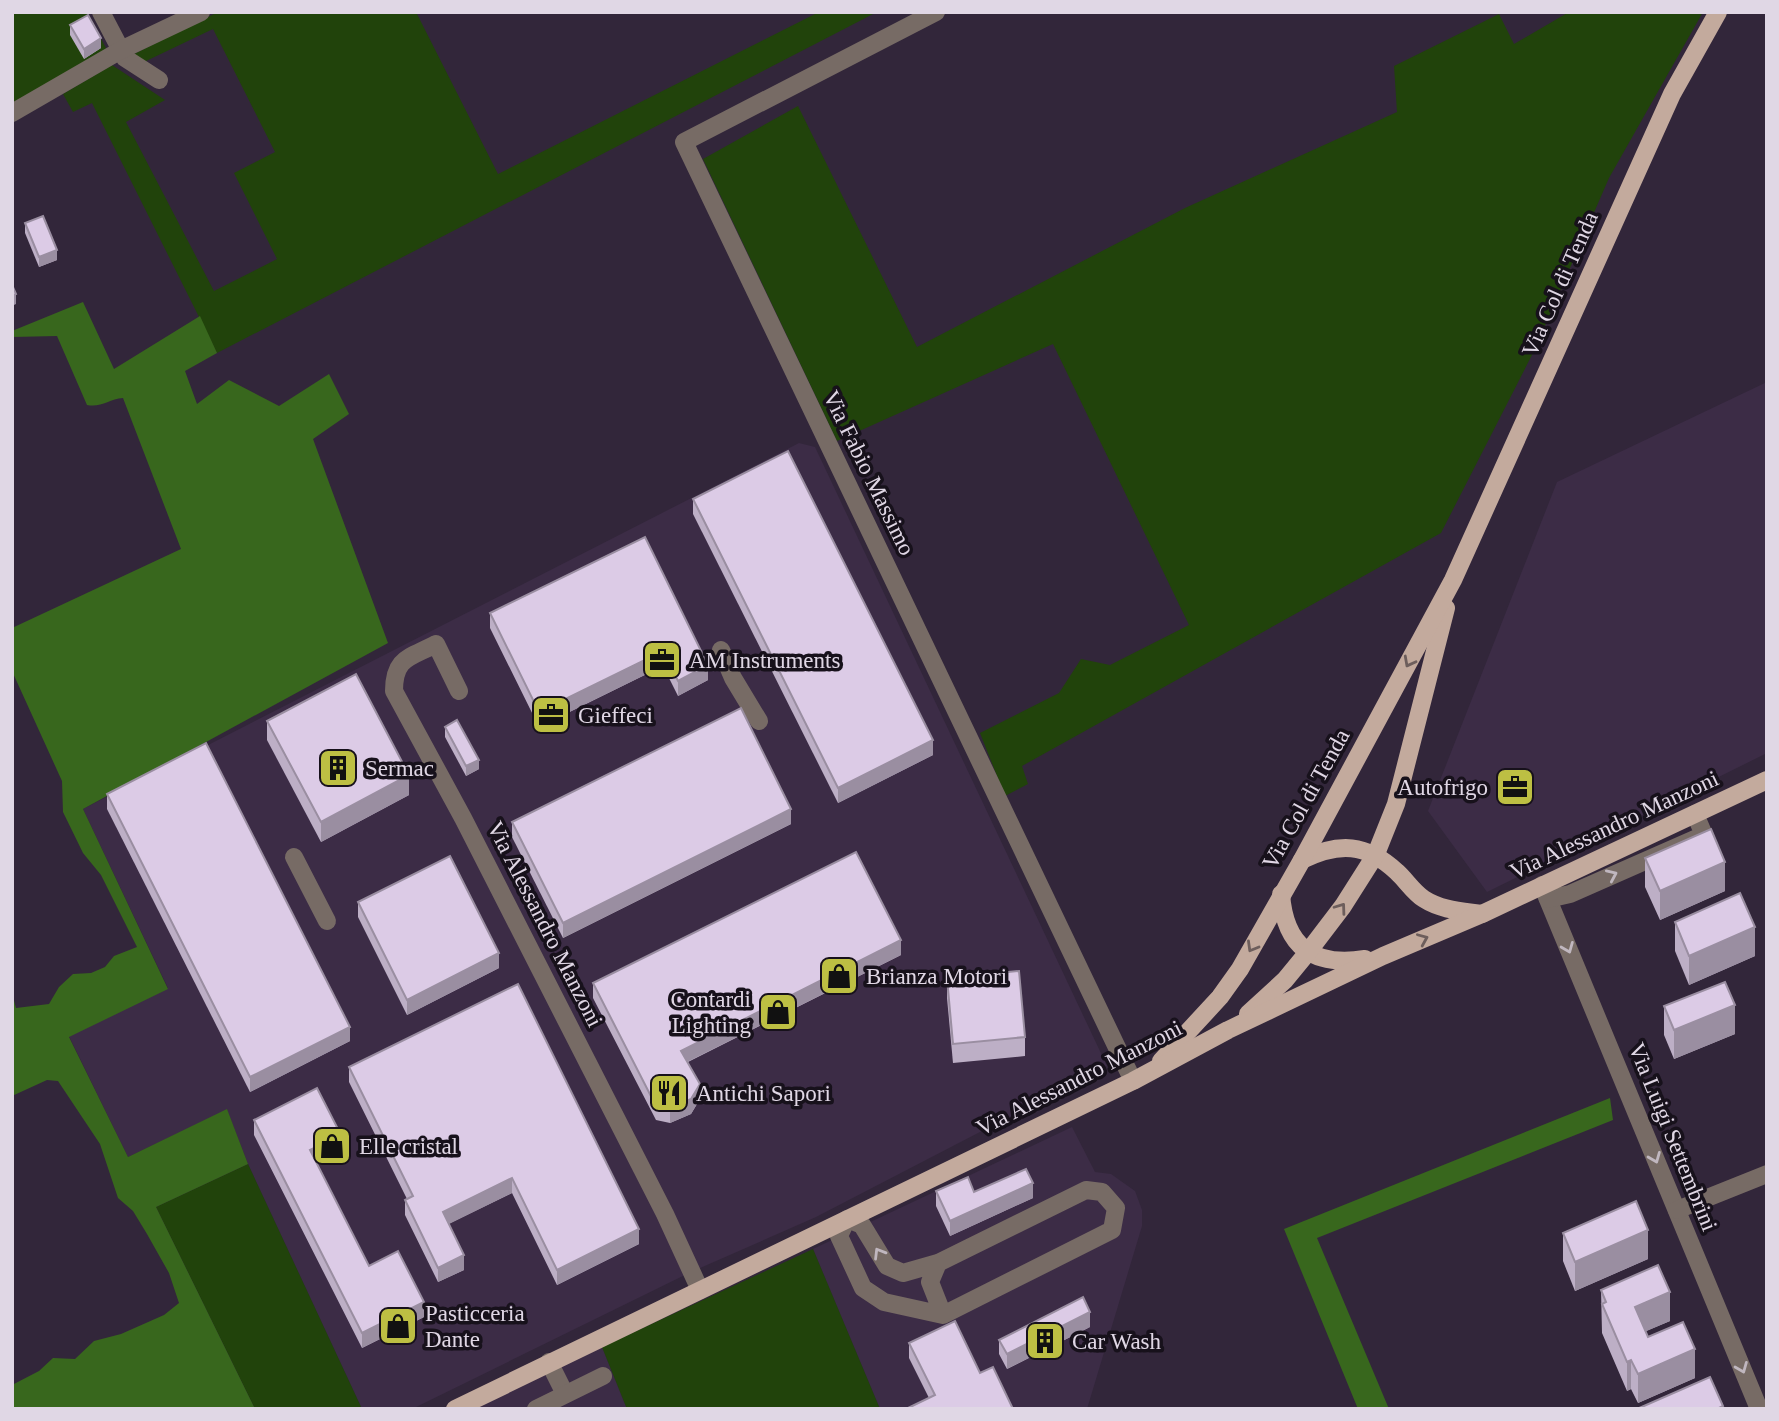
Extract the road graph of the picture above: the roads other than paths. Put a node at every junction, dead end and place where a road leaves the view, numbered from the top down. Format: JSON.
{"nodes":[{"id":1,"x":101,"y":12,"type":"edge"},
{"id":2,"x":201,"y":12,"type":"edge"},
{"id":3,"x":936,"y":12,"type":"edge"},
{"id":4,"x":1718,"y":12,"type":"edge"},
{"id":5,"x":121,"y":50,"type":"junction"},
{"id":6,"x":159,"y":80,"type":"dead end"},
{"id":7,"x":12,"y":113,"type":"edge"},
{"id":8,"x":1453,"y":580,"type":"junction"},
{"id":9,"x":721,"y":650,"type":"dead end"},
{"id":10,"x":459,"y":691,"type":"dead end"},
{"id":11,"x":759,"y":721,"type":"dead end"},
{"id":12,"x":1767,"y":780,"type":"edge"},
{"id":13,"x":1376,"y":854,"type":"junction"},
{"id":14,"x":294,"y":857,"type":"dead end"},
{"id":15,"x":1302,"y":860,"type":"junction"},
{"id":16,"x":1545,"y":892,"type":"junction"},
{"id":17,"x":1281,"y":894,"type":"junction"},
{"id":18,"x":1482,"y":914,"type":"junction"},
{"id":19,"x":327,"y":921,"type":"dead end"},
{"id":20,"x":1308,"y":952,"type":"junction"},
{"id":21,"x":1383,"y":956,"type":"junction"},
{"id":22,"x":1228,"y":1030,"type":"junction"},
{"id":23,"x":1151,"y":1072,"type":"junction"},
{"id":24,"x":1133,"y":1081,"type":"junction"},
{"id":25,"x":1767,"y":1174,"type":"edge"},
{"id":26,"x":1677,"y":1210,"type":"junction"},
{"id":27,"x":847,"y":1219,"type":"junction"},
{"id":28,"x":937,"y":1263,"type":"junction"},
{"id":29,"x":700,"y":1290,"type":"junction"},
{"id":30,"x":943,"y":1315,"type":"junction"},
{"id":31,"x":549,"y":1362,"type":"junction"},
{"id":32,"x":603,"y":1376,"type":"dead end"},
{"id":33,"x":565,"y":1394,"type":"junction"},
{"id":34,"x":455,"y":1409,"type":"edge"},
{"id":35,"x":536,"y":1409,"type":"edge"},
{"id":36,"x":1759,"y":1409,"type":"edge"}],
"edges":[{"from":1,"to":5,"type":"street"},
{"from":2,"to":5,"type":"street"},
{"from":3,"to":24,"type":"street","name":"Via Fabio Massimo"},
{"from":4,"to":8,"type":"main road","name":"Via Col di Tenda"},
{"from":5,"to":6,"type":"street"},
{"from":5,"to":7,"type":"street"},
{"from":8,"to":13,"type":"main road","name":"Via Col di Tenda"},
{"from":8,"to":15,"type":"main road","name":"Via Col di Tenda","one_way":true},
{"from":9,"to":11,"type":"street"},
{"from":10,"to":29,"type":"street","name":"Via Alessandro Manzoni"},
{"from":12,"to":16,"type":"main road","name":"Via Alessandro Manzoni"},
{"from":13,"to":15,"type":"main road"},
{"from":13,"to":18,"type":"main road"},
{"from":20,"to":13,"type":"main road","name":"Via Col di Tenda","one_way":true},
{"from":14,"to":19,"type":"street"},
{"from":15,"to":17,"type":"main road","name":"Via Col di Tenda"},
{"from":16,"to":18,"type":"main road","name":"Via Alessandro Manzoni"},
{"from":16,"to":26,"type":"street","name":"Via Luigi Settembrini","one_way":true},
{"from":17,"to":20,"type":"main road","name":"Via Col di Tenda"},
{"from":17,"to":23,"type":"main road","name":"Via Col di Tenda","one_way":true},
{"from":21,"to":18,"type":"main road","name":"Via Alessandro Manzoni","one_way":true},
{"from":20,"to":21,"type":"main road"},
{"from":20,"to":22,"type":"main road","name":"Via Col di Tenda"},
{"from":21,"to":22,"type":"main road","name":"Via Alessandro Manzoni"},
{"from":22,"to":23,"type":"main road","name":"Via Alessandro Manzoni"},
{"from":23,"to":24,"type":"main road","name":"Via Alessandro Manzoni"},
{"from":24,"to":27,"type":"main road","name":"Via Alessandro Manzoni"},
{"from":25,"to":26,"type":"street"},
{"from":26,"to":36,"type":"street","name":"Via Luigi Settembrini","one_way":true},
{"from":28,"to":27,"type":"street","one_way":true},
{"from":27,"to":29,"type":"main road","name":"Via Alessandro Manzoni"},
{"from":27,"to":30,"type":"street"},
{"from":28,"to":30,"type":"street"},
{"from":28,"to":30,"type":"street"},
{"from":29,"to":31,"type":"main road","name":"Via Alessandro Manzoni"},
{"from":31,"to":33,"type":"street"},
{"from":31,"to":34,"type":"main road","name":"Via Alessandro Manzoni"},
{"from":32,"to":33,"type":"street"},
{"from":33,"to":35,"type":"street"}]}
